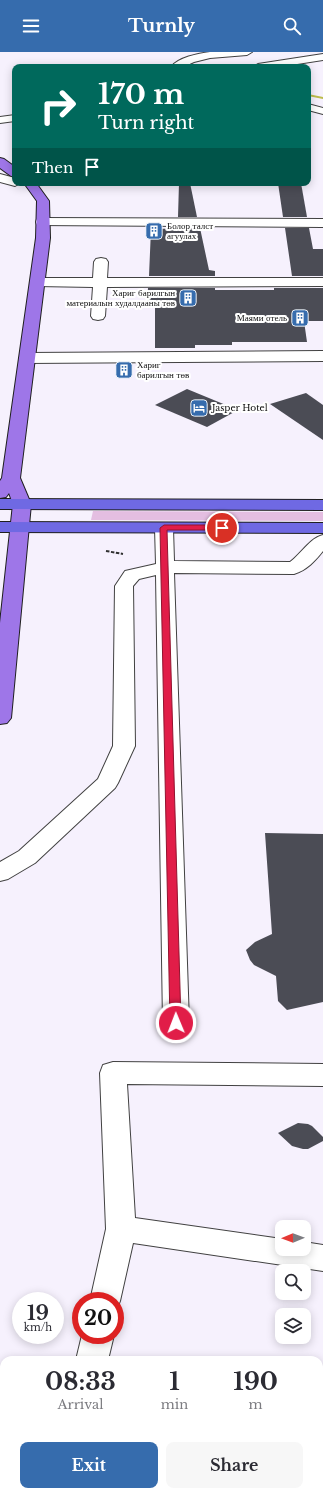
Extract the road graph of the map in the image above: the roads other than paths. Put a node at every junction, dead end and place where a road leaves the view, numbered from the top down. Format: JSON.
{"nodes":[{"id":1,"x":247,"y":52,"type":"edge"},
{"id":2,"x":223,"y":53,"type":"edge"},
{"id":3,"x":323,"y":57,"type":"edge"},
{"id":4,"x":182,"y":64,"type":"edge"},
{"id":5,"x":278,"y":64,"type":"edge"},
{"id":6,"x":323,"y":65,"type":"edge"},
{"id":7,"x":311,"y":67,"type":"edge"},
{"id":8,"x":311,"y":108,"type":"edge"},
{"id":9,"x":12,"y":109,"type":"edge"},
{"id":10,"x":0,"y":111,"type":"edge"},
{"id":11,"x":323,"y":111,"type":"edge"},
{"id":12,"x":12,"y":118,"type":"edge"},
{"id":13,"x":0,"y":120,"type":"edge"},
{"id":14,"x":0,"y":162,"type":"edge"},
{"id":15,"x":12,"y":171,"type":"edge"},
{"id":16,"x":0,"y":178,"type":"edge"},
{"id":17,"x":12,"y":181,"type":"edge"},
{"id":18,"x":30,"y":186,"type":"edge"},
{"id":19,"x":42,"y":222,"type":"junction"},
{"id":20,"x":323,"y":223,"type":"edge"},
{"id":21,"x":101,"y":262,"type":"dead end"},
{"id":22,"x":36,"y":282,"type":"junction"},
{"id":23,"x":100,"y":282,"type":"junction"},
{"id":24,"x":323,"y":282,"type":"edge"},
{"id":25,"x":98,"y":316,"type":"dead end"},
{"id":26,"x":323,"y":356,"type":"edge"},
{"id":27,"x":27,"y":358,"type":"junction"},
{"id":28,"x":11,"y":478,"type":"junction"},
{"id":29,"x":0,"y":493,"type":"edge"},
{"id":30,"x":0,"y":504,"type":"edge"},
{"id":31,"x":22,"y":504,"type":"junction"},
{"id":32,"x":323,"y":505,"type":"edge"},
{"id":33,"x":0,"y":527,"type":"edge"},
{"id":34,"x":20,"y":527,"type":"junction"},
{"id":35,"x":164,"y":528,"type":"junction"},
{"id":36,"x":323,"y":528,"type":"edge"},
{"id":37,"x":323,"y":540,"type":"edge"},
{"id":38,"x":165,"y":567,"type":"junction"},
{"id":39,"x":0,"y":718,"type":"edge"},
{"id":40,"x":0,"y":872,"type":"edge"},
{"id":41,"x":176,"y":1023,"type":"dead end"},
{"id":42,"x":323,"y":1075,"type":"edge"},
{"id":43,"x":121,"y":1229,"type":"junction"},
{"id":44,"x":323,"y":1258,"type":"edge"},
{"id":45,"x":107,"y":1292,"type":"edge"},
{"id":46,"x":96,"y":1344,"type":"edge"},
{"id":47,"x":93,"y":1356,"type":"edge"}],
"edges":[{"from":1,"to":2,"type":"street"},
{"from":2,"to":4,"type":"street"},
{"from":3,"to":5,"type":"street"},
{"from":6,"to":7,"type":"street"},
{"from":8,"to":11,"type":"street"},
{"from":9,"to":10,"type":"street"},
{"from":12,"to":13,"type":"street"},
{"from":14,"to":15,"type":"main road"},
{"from":16,"to":17,"type":"street"},
{"from":18,"to":19,"type":"main road"},
{"from":19,"to":20,"type":"street"},
{"from":19,"to":22,"type":"main road"},
{"from":21,"to":23,"type":"street"},
{"from":22,"to":23,"type":"street"},
{"from":22,"to":27,"type":"main road"},
{"from":23,"to":24,"type":"street"},
{"from":23,"to":25,"type":"street"},
{"from":26,"to":27,"type":"street"},
{"from":27,"to":28,"type":"main road"},
{"from":28,"to":29,"type":"main road"},
{"from":28,"to":31,"type":"main road"},
{"from":30,"to":31,"type":"highway"},
{"from":31,"to":32,"type":"highway"},
{"from":31,"to":34,"type":"main road"},
{"from":33,"to":34,"type":"highway"},
{"from":34,"to":35,"type":"highway"},
{"from":34,"to":39,"type":"main road"},
{"from":35,"to":36,"type":"highway"},
{"from":35,"to":38,"type":"street"},
{"from":37,"to":38,"type":"street"},
{"from":38,"to":40,"type":"street"},
{"from":38,"to":41,"type":"street"},
{"from":42,"to":43,"type":"street"},
{"from":43,"to":44,"type":"street"},
{"from":43,"to":45,"type":"street"},
{"from":46,"to":47,"type":"street"}]}
